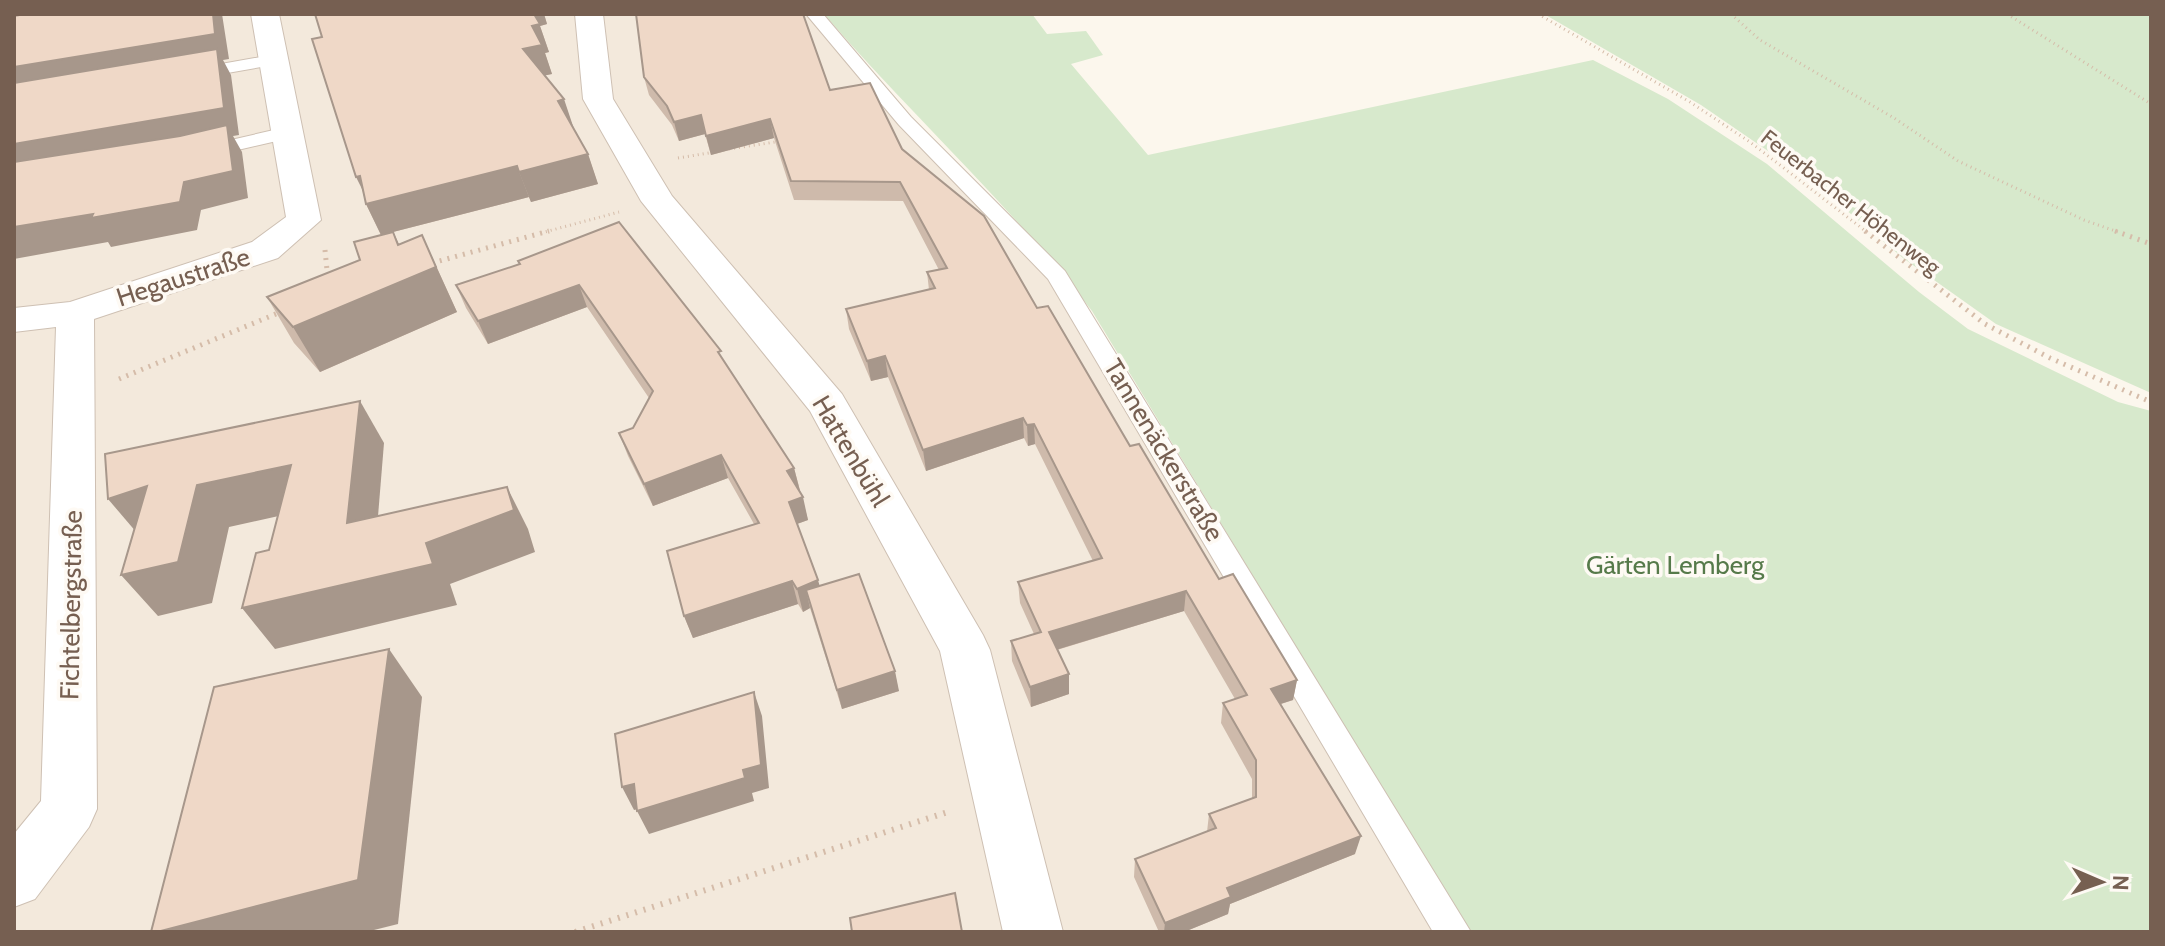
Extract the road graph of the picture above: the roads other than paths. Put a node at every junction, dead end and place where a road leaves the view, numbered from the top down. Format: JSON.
{"nodes":[{"id":1,"x":265,"y":14,"type":"edge"},
{"id":2,"x":589,"y":14,"type":"edge"},
{"id":3,"x":814,"y":14,"type":"edge"},
{"id":4,"x":272,"y":60,"type":"junction"},
{"id":5,"x":168,"y":79,"type":"edge"},
{"id":6,"x":287,"y":133,"type":"junction"},
{"id":7,"x":181,"y":156,"type":"edge"},
{"id":8,"x":75,"y":313,"type":"junction"},
{"id":9,"x":14,"y":320,"type":"edge"},
{"id":10,"x":14,"y":879,"type":"edge"},
{"id":11,"x":1033,"y":932,"type":"edge"},
{"id":12,"x":1453,"y":932,"type":"edge"}],
"edges":[{"from":1,"to":4,"type":"street"},
{"from":2,"to":11,"type":"street","name":"Hattenbühl"},
{"from":3,"to":12,"type":"lane","name":"Tannenäckerstraße"},
{"from":4,"to":5,"type":"lane"},
{"from":4,"to":6,"type":"street"},
{"from":6,"to":7,"type":"lane"},
{"from":6,"to":8,"type":"street","name":"Hegaustraße"},
{"from":8,"to":9,"type":"street","name":"Hegaustraße"},
{"from":8,"to":10,"type":"street","name":"Fichtelbergstraße"}]}
